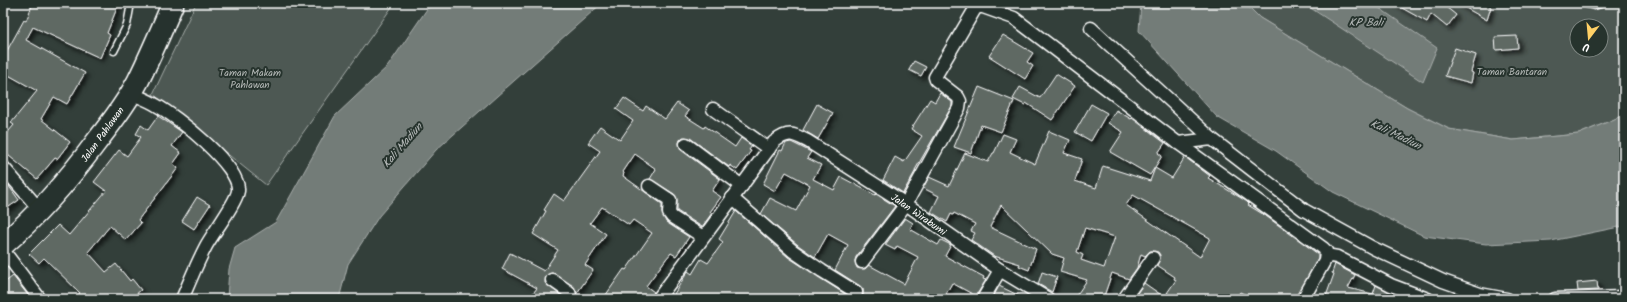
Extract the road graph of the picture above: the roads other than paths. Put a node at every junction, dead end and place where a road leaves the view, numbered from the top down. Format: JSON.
{"nodes":[{"id":1,"x":131,"y":3,"type":"edge"},
{"id":2,"x":173,"y":3,"type":"edge"},
{"id":3,"x":1583,"y":3,"type":"edge"},
{"id":4,"x":1604,"y":3,"type":"edge"},
{"id":5,"x":1091,"y":28,"type":"dead end"},
{"id":6,"x":114,"y":51,"type":"dead end"},
{"id":7,"x":131,"y":93,"type":"junction"},
{"id":8,"x":713,"y":109,"type":"dead end"},
{"id":9,"x":1212,"y":139,"type":"junction"},
{"id":10,"x":1178,"y":143,"type":"junction"},
{"id":11,"x":686,"y":144,"type":"dead end"},
{"id":12,"x":769,"y":149,"type":"junction"},
{"id":13,"x":3,"y":167,"type":"edge"},
{"id":14,"x":649,"y":186,"type":"dead end"},
{"id":15,"x":742,"y":186,"type":"junction"},
{"id":16,"x":732,"y":198,"type":"junction"},
{"id":17,"x":906,"y":204,"type":"junction"},
{"id":18,"x":40,"y":210,"type":"junction"},
{"id":19,"x":703,"y":237,"type":"junction"},
{"id":20,"x":3,"y":245,"type":"edge"},
{"id":21,"x":3,"y":250,"type":"edge"},
{"id":22,"x":1326,"y":255,"type":"junction"},
{"id":23,"x":1153,"y":258,"type":"dead end"},
{"id":24,"x":862,"y":262,"type":"dead end"},
{"id":25,"x":1000,"y":270,"type":"junction"},
{"id":26,"x":552,"y":280,"type":"dead end"},
{"id":27,"x":1624,"y":297,"type":"edge"},
{"id":28,"x":40,"y":299,"type":"edge"},
{"id":29,"x":182,"y":299,"type":"edge"},
{"id":30,"x":571,"y":299,"type":"edge"},
{"id":31,"x":658,"y":299,"type":"edge"},
{"id":32,"x":854,"y":299,"type":"edge"},
{"id":33,"x":983,"y":299,"type":"edge"},
{"id":34,"x":1048,"y":299,"type":"edge"},
{"id":35,"x":1124,"y":299,"type":"edge"},
{"id":36,"x":1303,"y":299,"type":"edge"},
{"id":37,"x":1428,"y":299,"type":"edge"},
{"id":38,"x":1507,"y":299,"type":"edge"},
{"id":39,"x":1555,"y":299,"type":"edge"}],
"edges":[{"from":1,"to":6,"type":"lane"},
{"from":2,"to":7,"type":"highway","name":"Jalan Pahlawan"},
{"from":3,"to":4,"type":"lane"},
{"from":5,"to":9,"type":"street"},
{"from":7,"to":18,"type":"highway","name":"Jalan Pahlawan"},
{"from":7,"to":29,"type":"street"},
{"from":8,"to":12,"type":"street"},
{"from":9,"to":10,"type":"street"},
{"from":9,"to":38,"type":"street"},
{"from":10,"to":17,"type":"street"},
{"from":10,"to":22,"type":"street"},
{"from":11,"to":15,"type":"street"},
{"from":12,"to":15,"type":"street"},
{"from":12,"to":17,"type":"street","name":"Jalan Wirabumi"},
{"from":13,"to":18,"type":"street"},
{"from":14,"to":19,"type":"street"},
{"from":15,"to":16,"type":"street"},
{"from":16,"to":19,"type":"street"},
{"from":16,"to":32,"type":"street"},
{"from":17,"to":24,"type":"street"},
{"from":17,"to":25,"type":"street","name":"Jalan Wirabumi"},
{"from":18,"to":20,"type":"highway","name":"Jalan Pahlawan"},
{"from":19,"to":31,"type":"street"},
{"from":21,"to":28,"type":"street"},
{"from":22,"to":36,"type":"street"},
{"from":22,"to":37,"type":"street"},
{"from":23,"to":35,"type":"street"},
{"from":25,"to":33,"type":"street"},
{"from":25,"to":34,"type":"street","name":"Jalan Wirabumi"},
{"from":26,"to":30,"type":"street"},
{"from":27,"to":39,"type":"street"}]}
